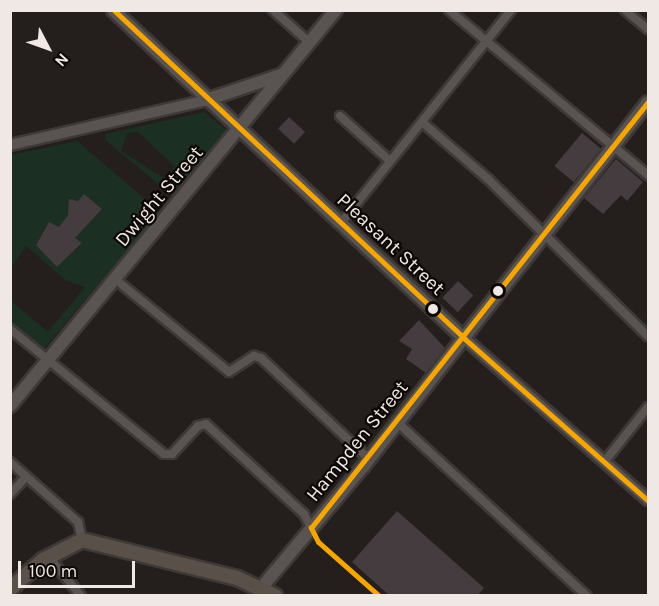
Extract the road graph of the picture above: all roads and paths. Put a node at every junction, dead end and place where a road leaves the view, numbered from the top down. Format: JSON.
{"nodes":[{"id":1,"x":113,"y":10,"type":"edge"},
{"id":2,"x":273,"y":10,"type":"edge"},
{"id":3,"x":336,"y":10,"type":"edge"},
{"id":4,"x":449,"y":10,"type":"edge"},
{"id":5,"x":511,"y":10,"type":"edge"},
{"id":6,"x":625,"y":10,"type":"edge"},
{"id":7,"x":648,"y":29,"type":"edge"},
{"id":8,"x":486,"y":40,"type":"junction"},
{"id":9,"x":310,"y":43,"type":"junction"},
{"id":10,"x":285,"y":73,"type":"junction"},
{"id":11,"x":206,"y":100,"type":"junction"},
{"id":12,"x":648,"y":102,"type":"edge"},
{"id":13,"x":340,"y":116,"type":"dead end"},
{"id":14,"x":422,"y":122,"type":"junction"},
{"id":15,"x":241,"y":129,"type":"junction"},
{"id":16,"x":10,"y":145,"type":"edge"},
{"id":17,"x":615,"y":146,"type":"junction"},
{"id":18,"x":390,"y":160,"type":"junction"},
{"id":19,"x":648,"y":175,"type":"edge"},
{"id":20,"x":340,"y":223,"type":"junction"},
{"id":21,"x":543,"y":236,"type":"junction"},
{"id":22,"x":115,"y":279,"type":"junction"},
{"id":23,"x":10,"y":329,"type":"edge"},
{"id":24,"x":648,"y":336,"type":"edge"},
{"id":25,"x":464,"y":338,"type":"junction"},
{"id":26,"x":48,"y":361,"type":"junction"},
{"id":27,"x":10,"y":406,"type":"edge"},
{"id":28,"x":648,"y":407,"type":"edge"},
{"id":29,"x":398,"y":423,"type":"junction"},
{"id":30,"x":369,"y":459,"type":"junction"},
{"id":31,"x":605,"y":461,"type":"junction"},
{"id":32,"x":10,"y":462,"type":"edge"},
{"id":33,"x":26,"y":477,"type":"junction"},
{"id":34,"x":10,"y":494,"type":"edge"},
{"id":35,"x":648,"y":500,"type":"edge"},
{"id":36,"x":311,"y":528,"type":"junction"},
{"id":37,"x":82,"y":540,"type":"junction"},
{"id":38,"x":48,"y":556,"type":"junction"},
{"id":39,"x":262,"y":587,"type":"junction"},
{"id":40,"x":10,"y":589,"type":"edge"},
{"id":41,"x":81,"y":596,"type":"edge"},
{"id":42,"x":275,"y":596,"type":"edge"},
{"id":43,"x":587,"y":596,"type":"edge"}],
"edges":[{"from":1,"to":11,"type":"main road","name":"Pleasant Street"},
{"from":2,"to":9,"type":"street"},
{"from":3,"to":9,"type":"main road","name":"Dwight Street"},
{"from":4,"to":8,"type":"street"},
{"from":5,"to":8,"type":"street"},
{"from":6,"to":7,"type":"street"},
{"from":8,"to":14,"type":"street"},
{"from":8,"to":17,"type":"street"},
{"from":9,"to":10,"type":"main road","name":"Dwight Street"},
{"from":10,"to":11,"type":"main road"},
{"from":10,"to":15,"type":"main road","name":"Dwight Street"},
{"from":11,"to":15,"type":"main road","name":"Pleasant Street"},
{"from":11,"to":16,"type":"street"},
{"from":12,"to":17,"type":"main road","name":"Hampden Street"},
{"from":13,"to":18,"type":"street"},
{"from":14,"to":18,"type":"street"},
{"from":14,"to":21,"type":"street"},
{"from":15,"to":20,"type":"main road","name":"Pleasant Street"},
{"from":15,"to":22,"type":"main road","name":"Dwight Street"},
{"from":17,"to":19,"type":"street"},
{"from":17,"to":21,"type":"main road","name":"Hampden Street"},
{"from":18,"to":20,"type":"street"},
{"from":20,"to":25,"type":"main road","name":"Pleasant Street"},
{"from":21,"to":24,"type":"street"},
{"from":21,"to":25,"type":"main road","name":"Hampden Street"},
{"from":22,"to":26,"type":"main road","name":"Dwight Street"},
{"from":22,"to":30,"type":"street"},
{"from":23,"to":26,"type":"street"},
{"from":25,"to":29,"type":"main road","name":"Hampden Street"},
{"from":25,"to":31,"type":"street","name":"Pleasant Street"},
{"from":26,"to":27,"type":"main road","name":"Dwight Street"},
{"from":26,"to":36,"type":"street"},
{"from":28,"to":31,"type":"street"},
{"from":29,"to":30,"type":"main road","name":"Hampden Street"},
{"from":29,"to":43,"type":"street"},
{"from":30,"to":36,"type":"main road","name":"Hampden Street"},
{"from":31,"to":35,"type":"street","name":"Pleasant Street"},
{"from":32,"to":33,"type":"street"},
{"from":33,"to":34,"type":"street"},
{"from":33,"to":37,"type":"street"},
{"from":36,"to":39,"type":"main road","name":"Hampden Street"},
{"from":37,"to":38,"type":"main road"},
{"from":37,"to":39,"type":"main road"},
{"from":38,"to":40,"type":"main road"},
{"from":38,"to":41,"type":"street"},
{"from":39,"to":42,"type":"main road"}]}
